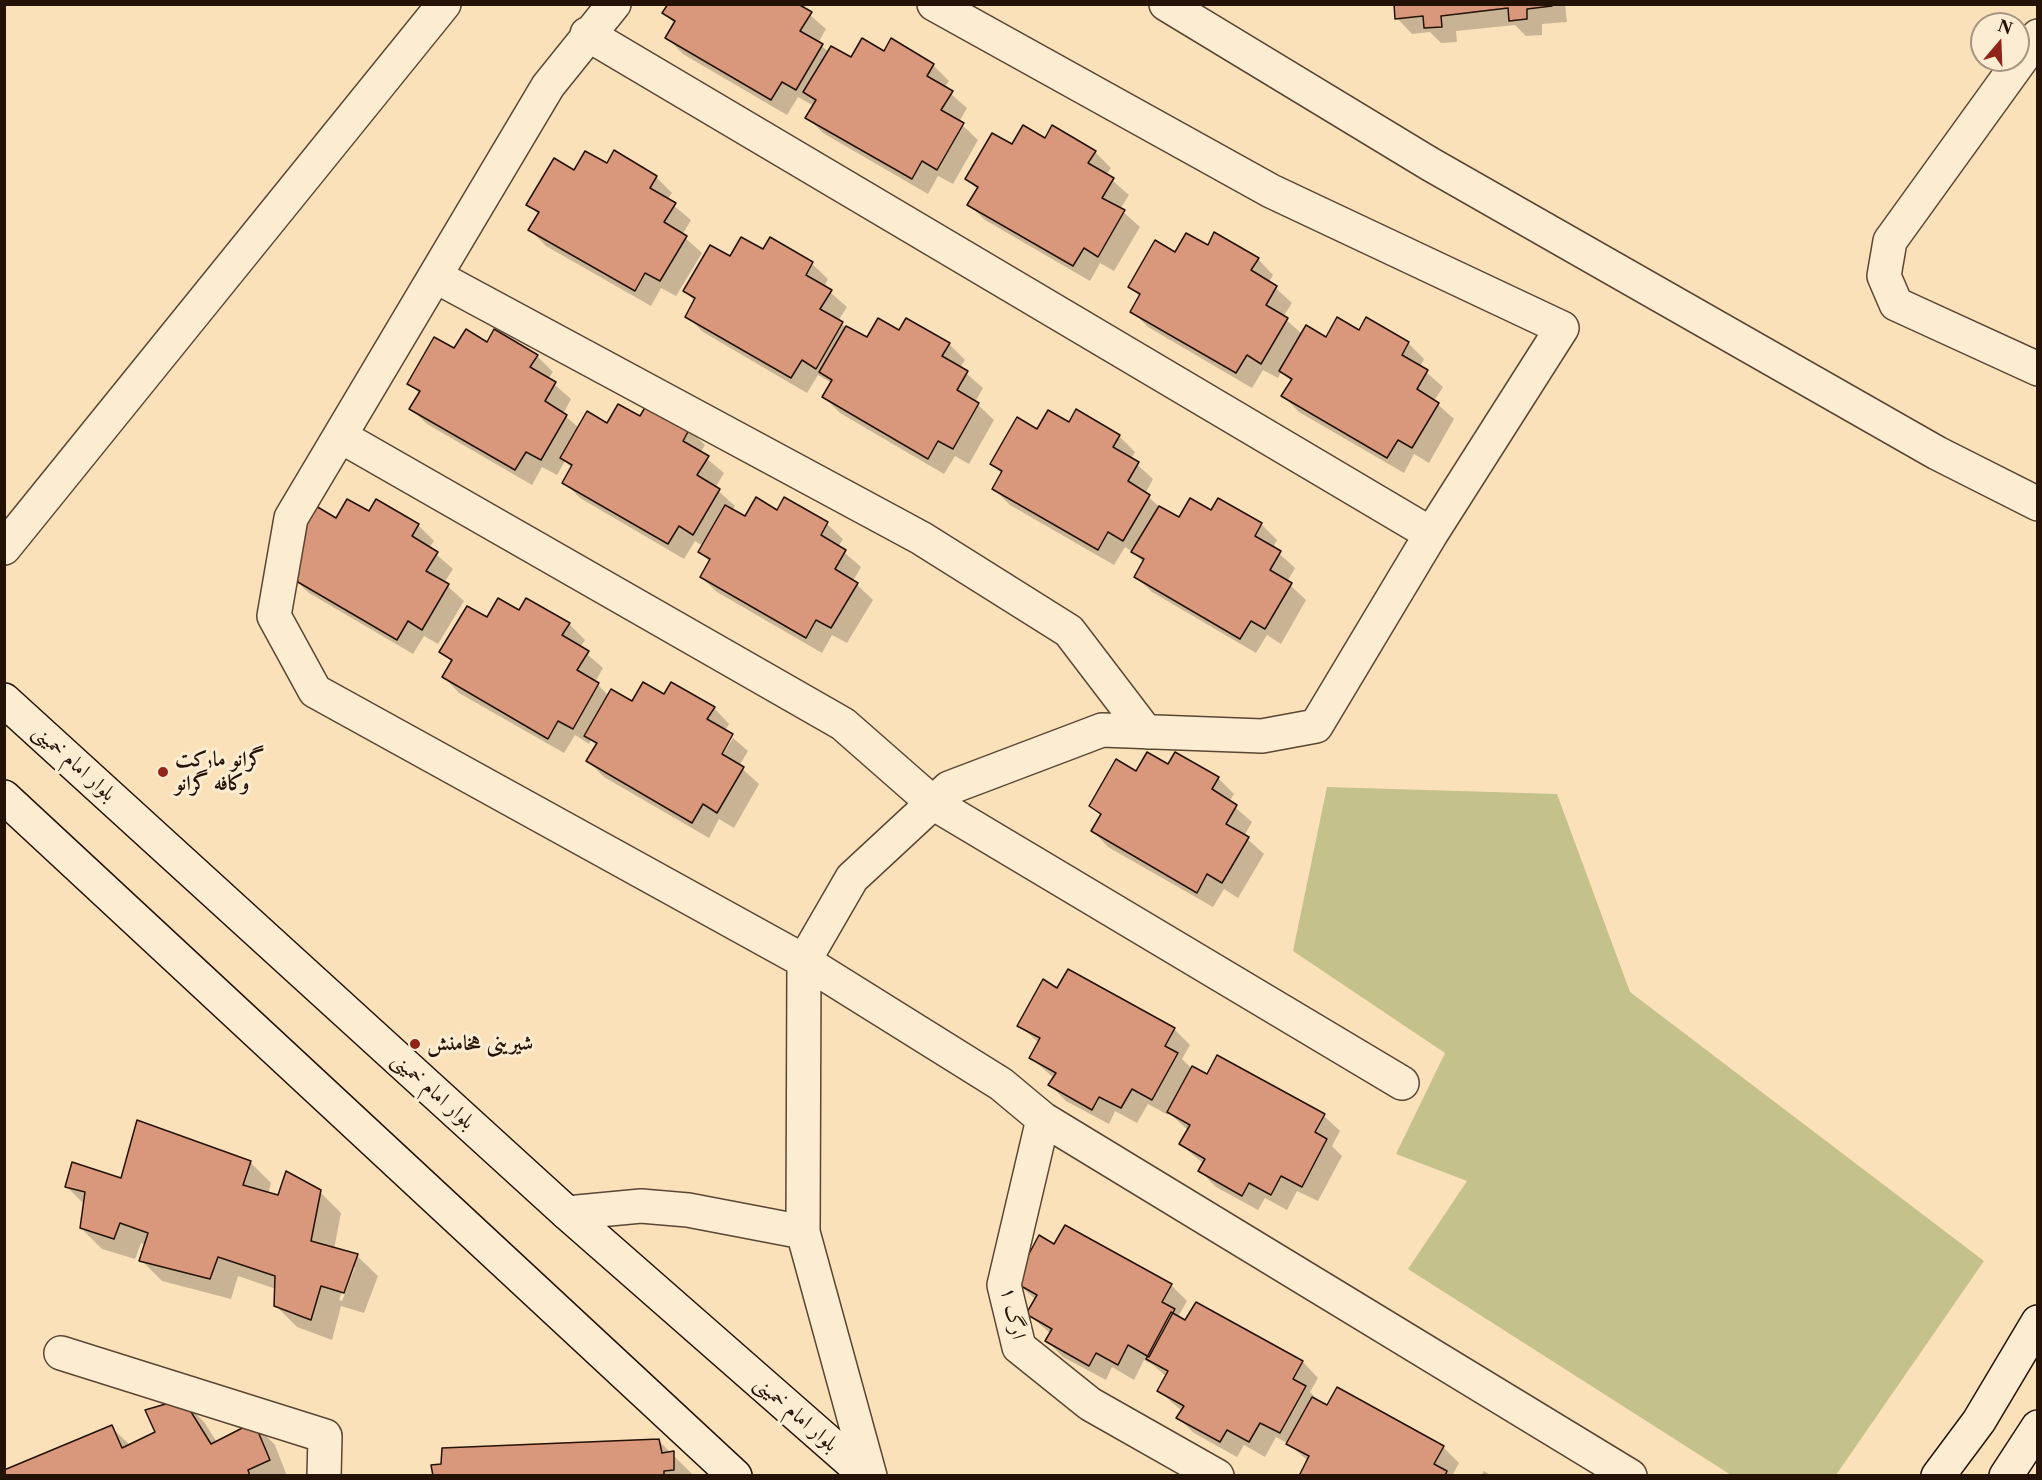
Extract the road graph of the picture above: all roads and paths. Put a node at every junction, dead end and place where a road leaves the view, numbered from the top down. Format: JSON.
{"nodes":[{"id":1,"x":444,"y":4,"type":"edge"},
{"id":2,"x":614,"y":4,"type":"edge"},
{"id":3,"x":934,"y":4,"type":"edge"},
{"id":4,"x":1166,"y":4,"type":"edge"},
{"id":5,"x":587,"y":34,"type":"junction"},
{"id":6,"x":2037,"y":36,"type":"edge"},
{"id":7,"x":435,"y":276,"type":"junction"},
{"id":8,"x":2037,"y":369,"type":"edge"},
{"id":9,"x":340,"y":436,"type":"junction"},
{"id":10,"x":2037,"y":504,"type":"edge"},
{"id":11,"x":1431,"y":534,"type":"junction"},
{"id":12,"x":4,"y":548,"type":"edge"},
{"id":13,"x":4,"y":700,"type":"edge"},
{"id":14,"x":1146,"y":732,"type":"junction"},
{"id":15,"x":4,"y":796,"type":"edge"},
{"id":16,"x":933,"y":803,"type":"junction"},
{"id":17,"x":804,"y":961,"type":"junction"},
{"id":18,"x":1402,"y":1083,"type":"dead end"},
{"id":19,"x":1043,"y":1119,"type":"junction"},
{"id":20,"x":567,"y":1212,"type":"junction"},
{"id":21,"x":803,"y":1233,"type":"junction"},
{"id":22,"x":2037,"y":1322,"type":"edge"},
{"id":23,"x":61,"y":1353,"type":"dead end"},
{"id":24,"x":2037,"y":1427,"type":"edge"},
{"id":25,"x":324,"y":1476,"type":"edge"},
{"id":26,"x":735,"y":1476,"type":"edge"},
{"id":27,"x":868,"y":1476,"type":"edge"},
{"id":28,"x":1217,"y":1476,"type":"edge"},
{"id":29,"x":1630,"y":1476,"type":"edge"},
{"id":30,"x":1938,"y":1476,"type":"edge"},
{"id":31,"x":2006,"y":1476,"type":"edge"}],
"edges":[{"from":1,"to":12,"type":"street"},
{"from":2,"to":5,"type":"street"},
{"from":3,"to":11,"type":"street"},
{"from":4,"to":10,"type":"street"},
{"from":5,"to":7,"type":"street"},
{"from":5,"to":11,"type":"street"},
{"from":6,"to":8,"type":"street"},
{"from":7,"to":9,"type":"street"},
{"from":7,"to":14,"type":"street"},
{"from":9,"to":16,"type":"street"},
{"from":9,"to":17,"type":"street"},
{"from":11,"to":14,"type":"street"},
{"from":13,"to":20,"type":"street","name":"بلوار امام خمینی"},
{"from":14,"to":16,"type":"street"},
{"from":15,"to":26,"type":"street"},
{"from":16,"to":17,"type":"street"},
{"from":16,"to":18,"type":"street"},
{"from":17,"to":19,"type":"street"},
{"from":17,"to":21,"type":"street"},
{"from":19,"to":28,"type":"street","name":"ارگ ۱"},
{"from":19,"to":29,"type":"street"},
{"from":20,"to":21,"type":"street"},
{"from":20,"to":27,"type":"street","name":"بلوار امام خمینی"},
{"from":21,"to":27,"type":"street"},
{"from":22,"to":30,"type":"street"},
{"from":23,"to":25,"type":"street"},
{"from":24,"to":31,"type":"street"}]}
